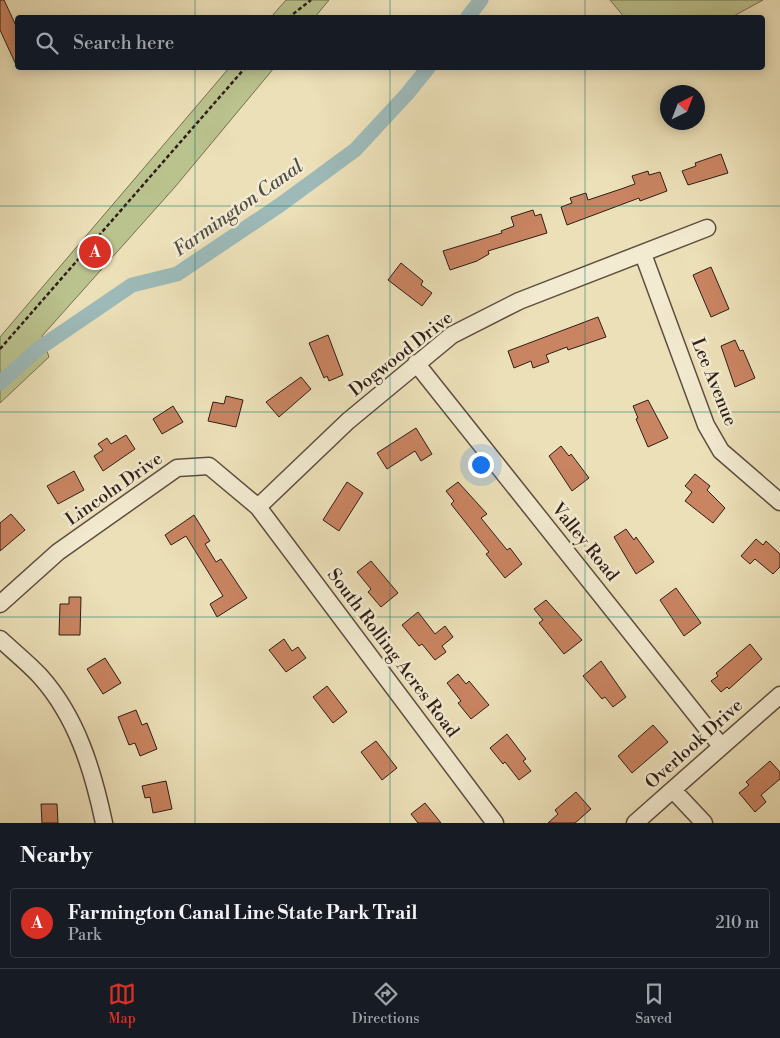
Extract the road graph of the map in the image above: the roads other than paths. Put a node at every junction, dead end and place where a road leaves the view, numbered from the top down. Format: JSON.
{"nodes":[{"id":1,"x":707,"y":228,"type":"dead end"},
{"id":2,"x":643,"y":254,"type":"junction"},
{"id":3,"x":416,"y":363,"type":"junction"},
{"id":4,"x":780,"y":502,"type":"edge"},
{"id":5,"x":258,"y":507,"type":"junction"},
{"id":6,"x":0,"y":604,"type":"edge"},
{"id":7,"x":0,"y":639,"type":"edge"},
{"id":8,"x":780,"y":695,"type":"edge"},
{"id":9,"x":721,"y":746,"type":"junction"},
{"id":10,"x":673,"y":790,"type":"junction"},
{"id":11,"x":104,"y":823,"type":"edge"},
{"id":12,"x":495,"y":823,"type":"edge"},
{"id":13,"x":635,"y":823,"type":"edge"},
{"id":14,"x":704,"y":823,"type":"edge"}],
"edges":[{"from":1,"to":2,"type":"street","name":"Dogwood Drive"},
{"from":2,"to":3,"type":"street","name":"Dogwood Drive"},
{"from":2,"to":4,"type":"street","name":"Lee Avenue"},
{"from":3,"to":5,"type":"street","name":"Dogwood Drive"},
{"from":3,"to":9,"type":"street","name":"Valley Road"},
{"from":5,"to":6,"type":"street","name":"Lincoln Drive"},
{"from":5,"to":12,"type":"street","name":"South Rolling Acres Road"},
{"from":7,"to":11,"type":"street"},
{"from":8,"to":9,"type":"street","name":"Overlook Drive"},
{"from":9,"to":10,"type":"street","name":"Overlook Drive"},
{"from":10,"to":13,"type":"street","name":"Overlook Drive"},
{"from":10,"to":14,"type":"street"}]}
